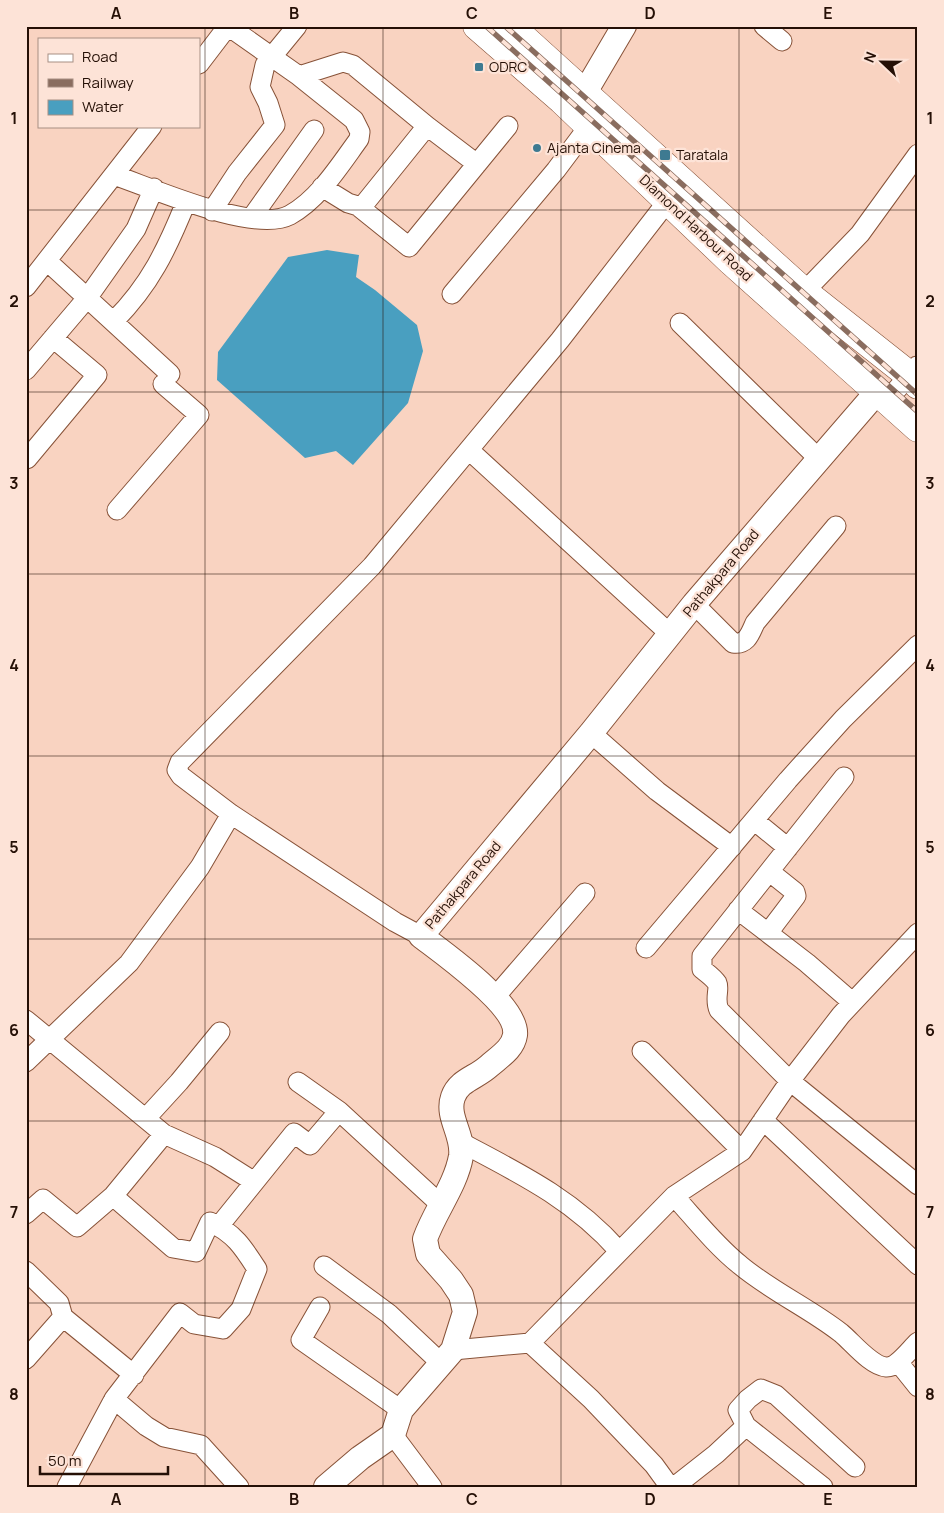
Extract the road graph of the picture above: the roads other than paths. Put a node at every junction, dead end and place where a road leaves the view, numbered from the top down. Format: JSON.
{"nodes":[{"id":1,"x":228,"y":26,"type":"edge"},
{"id":2,"x":297,"y":26,"type":"edge"},
{"id":3,"x":477,"y":26,"type":"edge"},
{"id":4,"x":510,"y":26,"type":"edge"},
{"id":5,"x":624,"y":26,"type":"edge"},
{"id":6,"x":764,"y":26,"type":"edge"},
{"id":7,"x":782,"y":40,"type":"dead end"},
{"id":8,"x":271,"y":56,"type":"junction"},
{"id":9,"x":200,"y":63,"type":"edge"},
{"id":10,"x":300,"y":76,"type":"junction"},
{"id":11,"x":584,"y":94,"type":"junction"},
{"id":12,"x":428,"y":126,"type":"junction"},
{"id":13,"x":508,"y":126,"type":"dead end"},
{"id":14,"x":589,"y":126,"type":"junction"},
{"id":15,"x":150,"y":128,"type":"edge"},
{"id":16,"x":314,"y":130,"type":"dead end"},
{"id":17,"x":918,"y":154,"type":"edge"},
{"id":18,"x":476,"y":164,"type":"junction"},
{"id":19,"x":114,"y":175,"type":"junction"},
{"id":20,"x":322,"y":187,"type":"junction"},
{"id":21,"x":154,"y":188,"type":"junction"},
{"id":22,"x":186,"y":202,"type":"junction"},
{"id":23,"x":667,"y":202,"type":"junction"},
{"id":24,"x":358,"y":206,"type":"junction"},
{"id":25,"x":212,"y":211,"type":"junction"},
{"id":26,"x":252,"y":217,"type":"junction"},
{"id":27,"x":46,"y":261,"type":"junction"},
{"id":28,"x":26,"y":287,"type":"edge"},
{"id":29,"x":804,"y":292,"type":"junction"},
{"id":30,"x":452,"y":294,"type":"dead end"},
{"id":31,"x":88,"y":297,"type":"junction"},
{"id":32,"x":114,"y":322,"type":"junction"},
{"id":33,"x":680,"y":323,"type":"dead end"},
{"id":34,"x":53,"y":338,"type":"junction"},
{"id":35,"x":26,"y":370,"type":"edge"},
{"id":36,"x":915,"y":375,"type":"edge"},
{"id":37,"x":882,"y":397,"type":"junction"},
{"id":38,"x":918,"y":428,"type":"edge"},
{"id":39,"x":468,"y":450,"type":"junction"},
{"id":40,"x":27,"y":459,"type":"edge"},
{"id":41,"x":820,"y":459,"type":"junction"},
{"id":42,"x":118,"y":510,"type":"dead end"},
{"id":43,"x":836,"y":526,"type":"dead end"},
{"id":44,"x":694,"y":604,"type":"junction"},
{"id":45,"x":670,"y":634,"type":"junction"},
{"id":46,"x":918,"y":645,"type":"edge"},
{"id":47,"x":591,"y":733,"type":"junction"},
{"id":48,"x":844,"y":777,"type":"dead end"},
{"id":49,"x":231,"y":814,"type":"junction"},
{"id":50,"x":755,"y":821,"type":"junction"},
{"id":51,"x":732,"y":847,"type":"junction"},
{"id":52,"x":788,"y":848,"type":"junction"},
{"id":53,"x":770,"y":872,"type":"junction"},
{"id":54,"x":585,"y":892,"type":"dead end"},
{"id":55,"x":738,"y":910,"type":"junction"},
{"id":56,"x":918,"y":933,"type":"edge"},
{"id":57,"x":768,"y":934,"type":"junction"},
{"id":58,"x":421,"y":936,"type":"junction"},
{"id":59,"x":646,"y":948,"type":"dead end"},
{"id":60,"x":495,"y":997,"type":"junction"},
{"id":61,"x":852,"y":1002,"type":"junction"},
{"id":62,"x":26,"y":1020,"type":"edge"},
{"id":63,"x":220,"y":1032,"type":"dead end"},
{"id":64,"x":51,"y":1038,"type":"junction"},
{"id":65,"x":642,"y":1051,"type":"dead end"},
{"id":66,"x":26,"y":1062,"type":"edge"},
{"id":67,"x":790,"y":1081,"type":"junction"},
{"id":68,"x":298,"y":1082,"type":"dead end"},
{"id":69,"x":340,"y":1111,"type":"junction"},
{"id":70,"x":147,"y":1117,"type":"junction"},
{"id":71,"x":763,"y":1120,"type":"junction"},
{"id":72,"x":164,"y":1134,"type":"junction"},
{"id":73,"x":462,"y":1143,"type":"junction"},
{"id":74,"x":742,"y":1152,"type":"junction"},
{"id":75,"x":253,"y":1181,"type":"junction"},
{"id":76,"x":918,"y":1185,"type":"edge"},
{"id":77,"x":113,"y":1196,"type":"junction"},
{"id":78,"x":674,"y":1196,"type":"junction"},
{"id":79,"x":440,"y":1204,"type":"junction"},
{"id":80,"x":26,"y":1214,"type":"edge"},
{"id":81,"x":220,"y":1226,"type":"junction"},
{"id":82,"x":619,"y":1251,"type":"junction"},
{"id":83,"x":918,"y":1265,"type":"edge"},
{"id":84,"x":324,"y":1266,"type":"dead end"},
{"id":85,"x":26,"y":1271,"type":"edge"},
{"id":86,"x":320,"y":1307,"type":"dead end"},
{"id":87,"x":63,"y":1317,"type":"junction"},
{"id":88,"x":918,"y":1342,"type":"edge"},
{"id":89,"x":530,"y":1343,"type":"junction"},
{"id":90,"x":447,"y":1356,"type":"junction"},
{"id":91,"x":26,"y":1359,"type":"edge"},
{"id":92,"x":898,"y":1362,"type":"junction"},
{"id":93,"x":134,"y":1375,"type":"junction"},
{"id":94,"x":918,"y":1387,"type":"edge"},
{"id":95,"x":114,"y":1399,"type":"junction"},
{"id":96,"x":401,"y":1410,"type":"junction"},
{"id":97,"x":746,"y":1426,"type":"junction"},
{"id":98,"x":393,"y":1436,"type":"junction"},
{"id":99,"x":855,"y":1467,"type":"dead end"},
{"id":100,"x":67,"y":1487,"type":"edge"},
{"id":101,"x":239,"y":1487,"type":"edge"},
{"id":102,"x":326,"y":1487,"type":"edge"},
{"id":103,"x":432,"y":1487,"type":"edge"},
{"id":104,"x":670,"y":1487,"type":"edge"},
{"id":105,"x":674,"y":1487,"type":"edge"},
{"id":106,"x":823,"y":1487,"type":"edge"}],
"edges":[{"from":1,"to":8,"type":"street"},
{"from":1,"to":9,"type":"street"},
{"from":2,"to":8,"type":"street"},
{"from":3,"to":14,"type":"highway","name":"Diamond Harbour Road"},
{"from":4,"to":11,"type":"highway","name":"Diamond Harbour Road"},
{"from":5,"to":11,"type":"street"},
{"from":6,"to":7,"type":"street"},
{"from":8,"to":10,"type":"street"},
{"from":8,"to":25,"type":"street"},
{"from":10,"to":12,"type":"street"},
{"from":10,"to":20,"type":"street"},
{"from":11,"to":29,"type":"highway","name":"Diamond Harbour Road"},
{"from":12,"to":18,"type":"street"},
{"from":12,"to":24,"type":"street"},
{"from":13,"to":18,"type":"street"},
{"from":14,"to":23,"type":"highway","name":"Diamond Harbour Road"},
{"from":14,"to":30,"type":"street"},
{"from":15,"to":19,"type":"street"},
{"from":16,"to":26,"type":"street"},
{"from":17,"to":29,"type":"street"},
{"from":18,"to":24,"type":"street"},
{"from":19,"to":21,"type":"street"},
{"from":19,"to":27,"type":"street"},
{"from":20,"to":24,"type":"street"},
{"from":20,"to":26,"type":"street"},
{"from":21,"to":22,"type":"street"},
{"from":21,"to":31,"type":"street"},
{"from":22,"to":25,"type":"street"},
{"from":22,"to":32,"type":"street"},
{"from":23,"to":37,"type":"highway","name":"Diamond Harbour Road"},
{"from":23,"to":39,"type":"street"},
{"from":25,"to":26,"type":"street"},
{"from":27,"to":28,"type":"street"},
{"from":27,"to":31,"type":"street"},
{"from":29,"to":36,"type":"highway","name":"Diamond Harbour Road"},
{"from":31,"to":32,"type":"street"},
{"from":31,"to":34,"type":"street"},
{"from":32,"to":42,"type":"street"},
{"from":33,"to":41,"type":"street"},
{"from":34,"to":35,"type":"street"},
{"from":34,"to":40,"type":"street"},
{"from":36,"to":37,"type":"street"},
{"from":37,"to":38,"type":"highway","name":"Diamond Harbour Road"},
{"from":37,"to":41,"type":"street","name":"Pathakpara Road"},
{"from":39,"to":45,"type":"street"},
{"from":39,"to":49,"type":"street"},
{"from":41,"to":44,"type":"street","name":"Pathakpara Road"},
{"from":43,"to":44,"type":"street"},
{"from":44,"to":45,"type":"street","name":"Pathakpara Road"},
{"from":45,"to":47,"type":"street","name":"Pathakpara Road"},
{"from":46,"to":50,"type":"street"},
{"from":47,"to":51,"type":"street"},
{"from":47,"to":58,"type":"street","name":"Pathakpara Road"},
{"from":48,"to":52,"type":"street"},
{"from":49,"to":58,"type":"street"},
{"from":49,"to":64,"type":"street"},
{"from":50,"to":51,"type":"street"},
{"from":50,"to":52,"type":"street"},
{"from":51,"to":59,"type":"street"},
{"from":52,"to":53,"type":"street"},
{"from":53,"to":55,"type":"street"},
{"from":53,"to":57,"type":"street"},
{"from":54,"to":60,"type":"street"},
{"from":55,"to":57,"type":"street"},
{"from":55,"to":67,"type":"street"},
{"from":56,"to":61,"type":"street"},
{"from":57,"to":61,"type":"street"},
{"from":58,"to":60,"type":"street","name":"Pathakpara Road"},
{"from":60,"to":73,"type":"street","name":"Pathakpara Road"},
{"from":61,"to":67,"type":"street"},
{"from":62,"to":64,"type":"street"},
{"from":63,"to":70,"type":"street"},
{"from":64,"to":66,"type":"street"},
{"from":64,"to":70,"type":"street"},
{"from":65,"to":74,"type":"street"},
{"from":67,"to":71,"type":"street"},
{"from":67,"to":76,"type":"street"},
{"from":68,"to":69,"type":"street"},
{"from":69,"to":75,"type":"street"},
{"from":69,"to":79,"type":"street"},
{"from":70,"to":72,"type":"street"},
{"from":71,"to":74,"type":"street"},
{"from":71,"to":83,"type":"street"},
{"from":72,"to":75,"type":"street"},
{"from":72,"to":77,"type":"street"},
{"from":73,"to":79,"type":"street"},
{"from":73,"to":82,"type":"street"},
{"from":74,"to":78,"type":"street"},
{"from":75,"to":81,"type":"street"},
{"from":77,"to":80,"type":"street"},
{"from":77,"to":81,"type":"street"},
{"from":78,"to":82,"type":"street"},
{"from":78,"to":92,"type":"street"},
{"from":79,"to":90,"type":"street"},
{"from":81,"to":93,"type":"street"},
{"from":82,"to":89,"type":"street"},
{"from":84,"to":90,"type":"street"},
{"from":85,"to":87,"type":"street"},
{"from":86,"to":96,"type":"street"},
{"from":87,"to":91,"type":"street"},
{"from":87,"to":93,"type":"street"},
{"from":88,"to":92,"type":"street"},
{"from":89,"to":90,"type":"street"},
{"from":89,"to":104,"type":"street"},
{"from":90,"to":96,"type":"street"},
{"from":92,"to":94,"type":"street"},
{"from":93,"to":95,"type":"street"},
{"from":95,"to":100,"type":"street"},
{"from":95,"to":101,"type":"street"},
{"from":96,"to":98,"type":"street"},
{"from":97,"to":99,"type":"street"},
{"from":97,"to":105,"type":"street"},
{"from":97,"to":106,"type":"street"},
{"from":98,"to":102,"type":"street"},
{"from":98,"to":103,"type":"street"}]}
